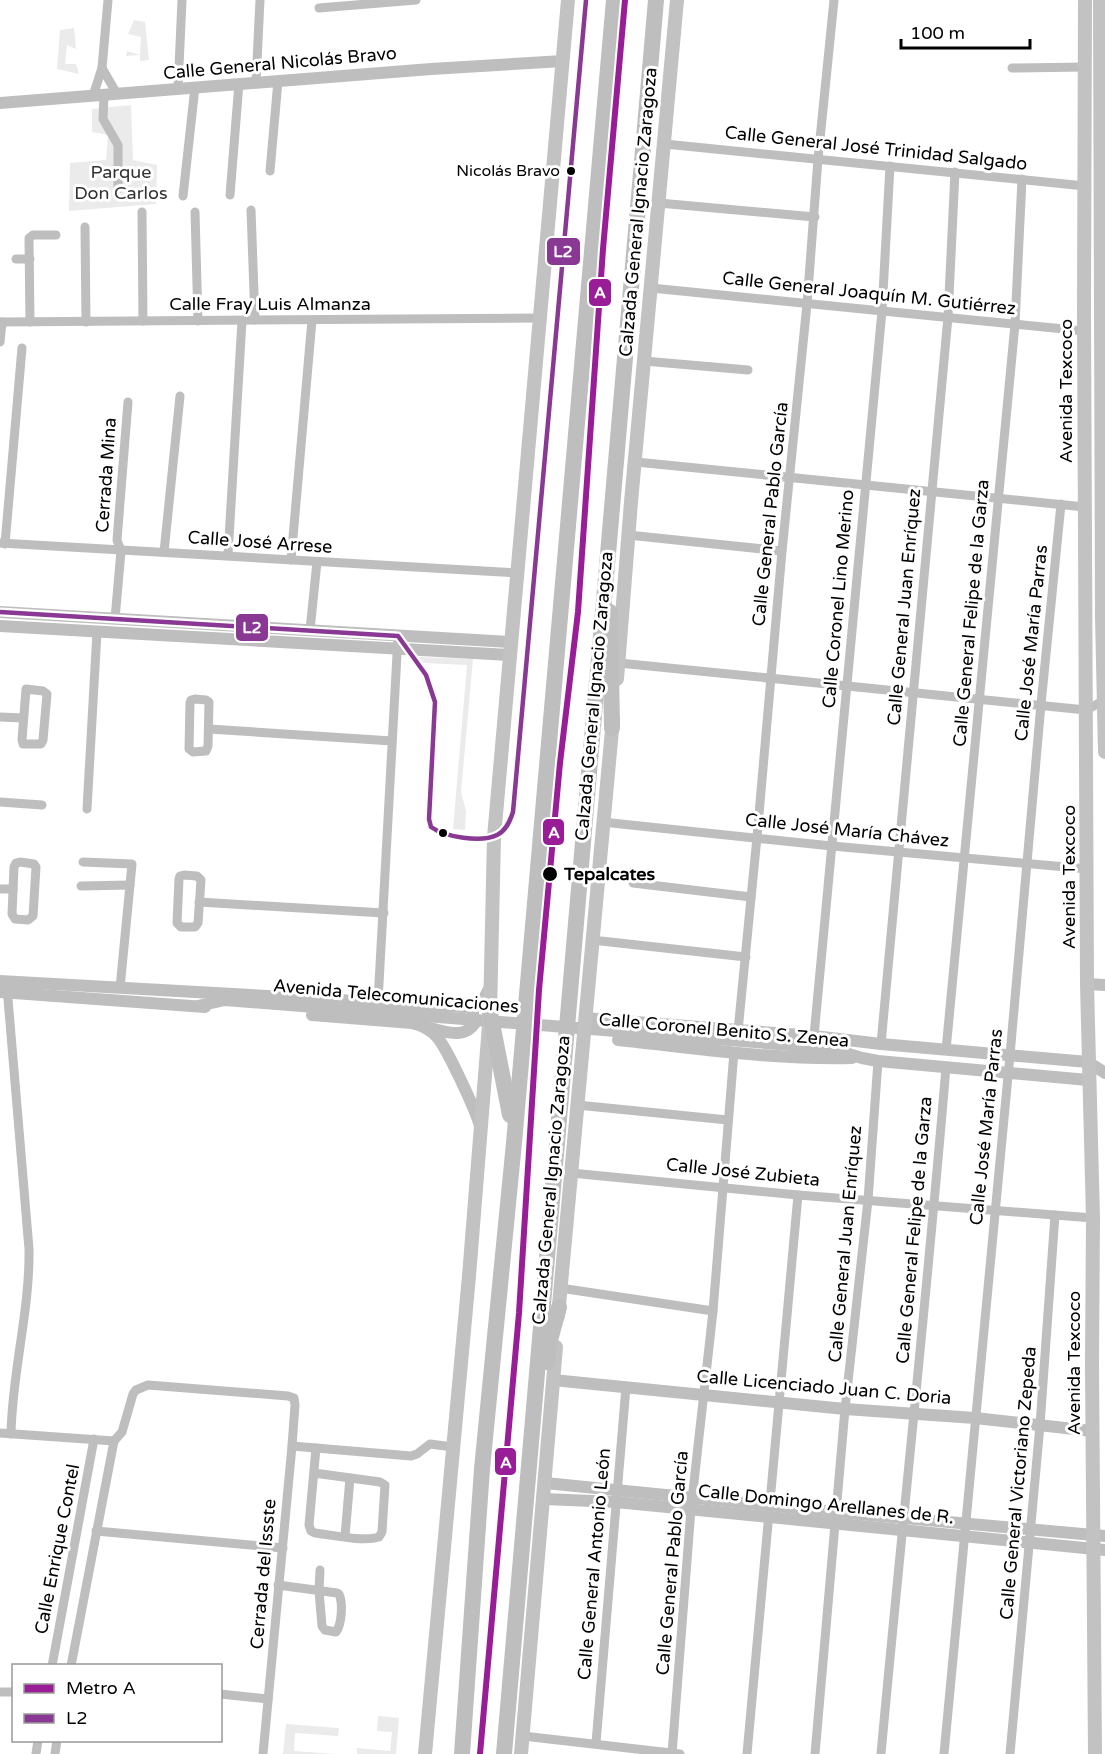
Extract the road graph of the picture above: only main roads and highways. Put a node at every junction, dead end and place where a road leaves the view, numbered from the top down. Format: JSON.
{"nodes":[{"id":1,"x":568,"y":0,"type":"edge"},
{"id":2,"x":614,"y":0,"type":"edge"},
{"id":3,"x":656,"y":0,"type":"edge"},
{"id":4,"x":663,"y":0,"type":"edge"},
{"id":5,"x":677,"y":0,"type":"edge"},
{"id":6,"x":1085,"y":0,"type":"edge"},
{"id":7,"x":1100,"y":0,"type":"edge"},
{"id":8,"x":1103,"y":33,"type":"edge"},
{"id":9,"x":652,"y":43,"type":"junction"},
{"id":10,"x":1103,"y":49,"type":"edge"},
{"id":11,"x":1103,"y":116,"type":"edge"},
{"id":12,"x":1103,"y":176,"type":"edge"},
{"id":13,"x":1103,"y":235,"type":"edge"},
{"id":14,"x":1103,"y":296,"type":"edge"},
{"id":15,"x":1084,"y":312,"type":"junction"},
{"id":16,"x":1101,"y":313,"type":"junction"},
{"id":17,"x":1103,"y":351,"type":"edge"},
{"id":18,"x":1103,"y":371,"type":"edge"},
{"id":19,"x":1104,"y":454,"type":"edge"},
{"id":20,"x":1104,"y":537,"type":"edge"},
{"id":21,"x":605,"y":567,"type":"junction"},
{"id":22,"x":1104,"y":617,"type":"edge"},
{"id":23,"x":1104,"y":700,"type":"edge"},
{"id":24,"x":612,"y":728,"type":"junction"},
{"id":25,"x":1105,"y":752,"type":"edge"},
{"id":26,"x":490,"y":1013,"type":"junction"},
{"id":27,"x":514,"y":1143,"type":"junction"},
{"id":28,"x":1099,"y":1266,"type":"edge"},
{"id":29,"x":1099,"y":1293,"type":"edge"},
{"id":30,"x":559,"y":1307,"type":"junction"},
{"id":31,"x":1099,"y":1322,"type":"edge"},
{"id":32,"x":1098,"y":1364,"type":"edge"},
{"id":33,"x":529,"y":1450,"type":"junction"},
{"id":34,"x":1099,"y":1535,"type":"edge"},
{"id":35,"x":1099,"y":1549,"type":"edge"},
{"id":36,"x":1100,"y":1617,"type":"edge"},
{"id":37,"x":425,"y":1754,"type":"edge"},
{"id":38,"x":462,"y":1754,"type":"edge"},
{"id":39,"x":504,"y":1754,"type":"edge"},
{"id":40,"x":521,"y":1754,"type":"edge"},
{"id":41,"x":1095,"y":1754,"type":"edge"}],
"edges":[{"from":1,"to":26,"type":"main road"},
{"from":2,"to":27,"type":"highway"},
{"from":3,"to":9,"type":"highway","name":"Calzada General Ignacio Zaragoza"},
{"from":4,"to":9,"type":"highway"},
{"from":5,"to":24,"type":"main road","name":"Calzada General Ignacio Zaragoza"},
{"from":6,"to":15,"type":"main road","name":"Avenida Texcoco"},
{"from":7,"to":8,"type":"main road","name":"Avenida Texcoco"},
{"from":8,"to":10,"type":"main road","name":"Avenida Texcoco"},
{"from":9,"to":21,"type":"highway","name":"Calzada General Ignacio Zaragoza"},
{"from":10,"to":11,"type":"main road","name":"Avenida Texcoco"},
{"from":11,"to":12,"type":"main road","name":"Avenida Texcoco"},
{"from":12,"to":13,"type":"main road","name":"Avenida Texcoco"},
{"from":13,"to":14,"type":"main road","name":"Avenida Texcoco"},
{"from":14,"to":16,"type":"main road","name":"Avenida Texcoco"},
{"from":15,"to":16,"type":"main road"},
{"from":15,"to":28,"type":"main road","name":"Avenida Texcoco"},
{"from":16,"to":17,"type":"main road","name":"Avenida Texcoco"},
{"from":17,"to":18,"type":"main road","name":"Avenida Texcoco"},
{"from":18,"to":19,"type":"main road","name":"Avenida Texcoco"},
{"from":19,"to":20,"type":"main road","name":"Avenida Texcoco"},
{"from":20,"to":22,"type":"main road","name":"Avenida Texcoco"},
{"from":21,"to":24,"type":"highway"},
{"from":21,"to":33,"type":"highway","name":"Calzada General Ignacio Zaragoza"},
{"from":22,"to":23,"type":"main road","name":"Avenida Texcoco"},
{"from":23,"to":25,"type":"main road","name":"Avenida Texcoco"},
{"from":24,"to":30,"type":"main road","name":"Calzada General Ignacio Zaragoza"},
{"from":26,"to":27,"type":"highway"},
{"from":26,"to":37,"type":"main road"},
{"from":27,"to":38,"type":"highway"},
{"from":28,"to":29,"type":"main road","name":"Avenida Texcoco"},
{"from":29,"to":31,"type":"main road","name":"Avenida Texcoco"},
{"from":30,"to":33,"type":"highway"},
{"from":30,"to":40,"type":"main road","name":"Calzada General Ignacio Zaragoza"},
{"from":31,"to":32,"type":"main road","name":"Avenida Texcoco"},
{"from":32,"to":34,"type":"main road","name":"Avenida Texcoco"},
{"from":33,"to":39,"type":"highway","name":"Calzada General Ignacio Zaragoza"},
{"from":34,"to":35,"type":"main road","name":"Avenida Texcoco"},
{"from":35,"to":36,"type":"main road","name":"Avenida Texcoco"},
{"from":36,"to":41,"type":"main road","name":"Avenida Texcoco"}]}
